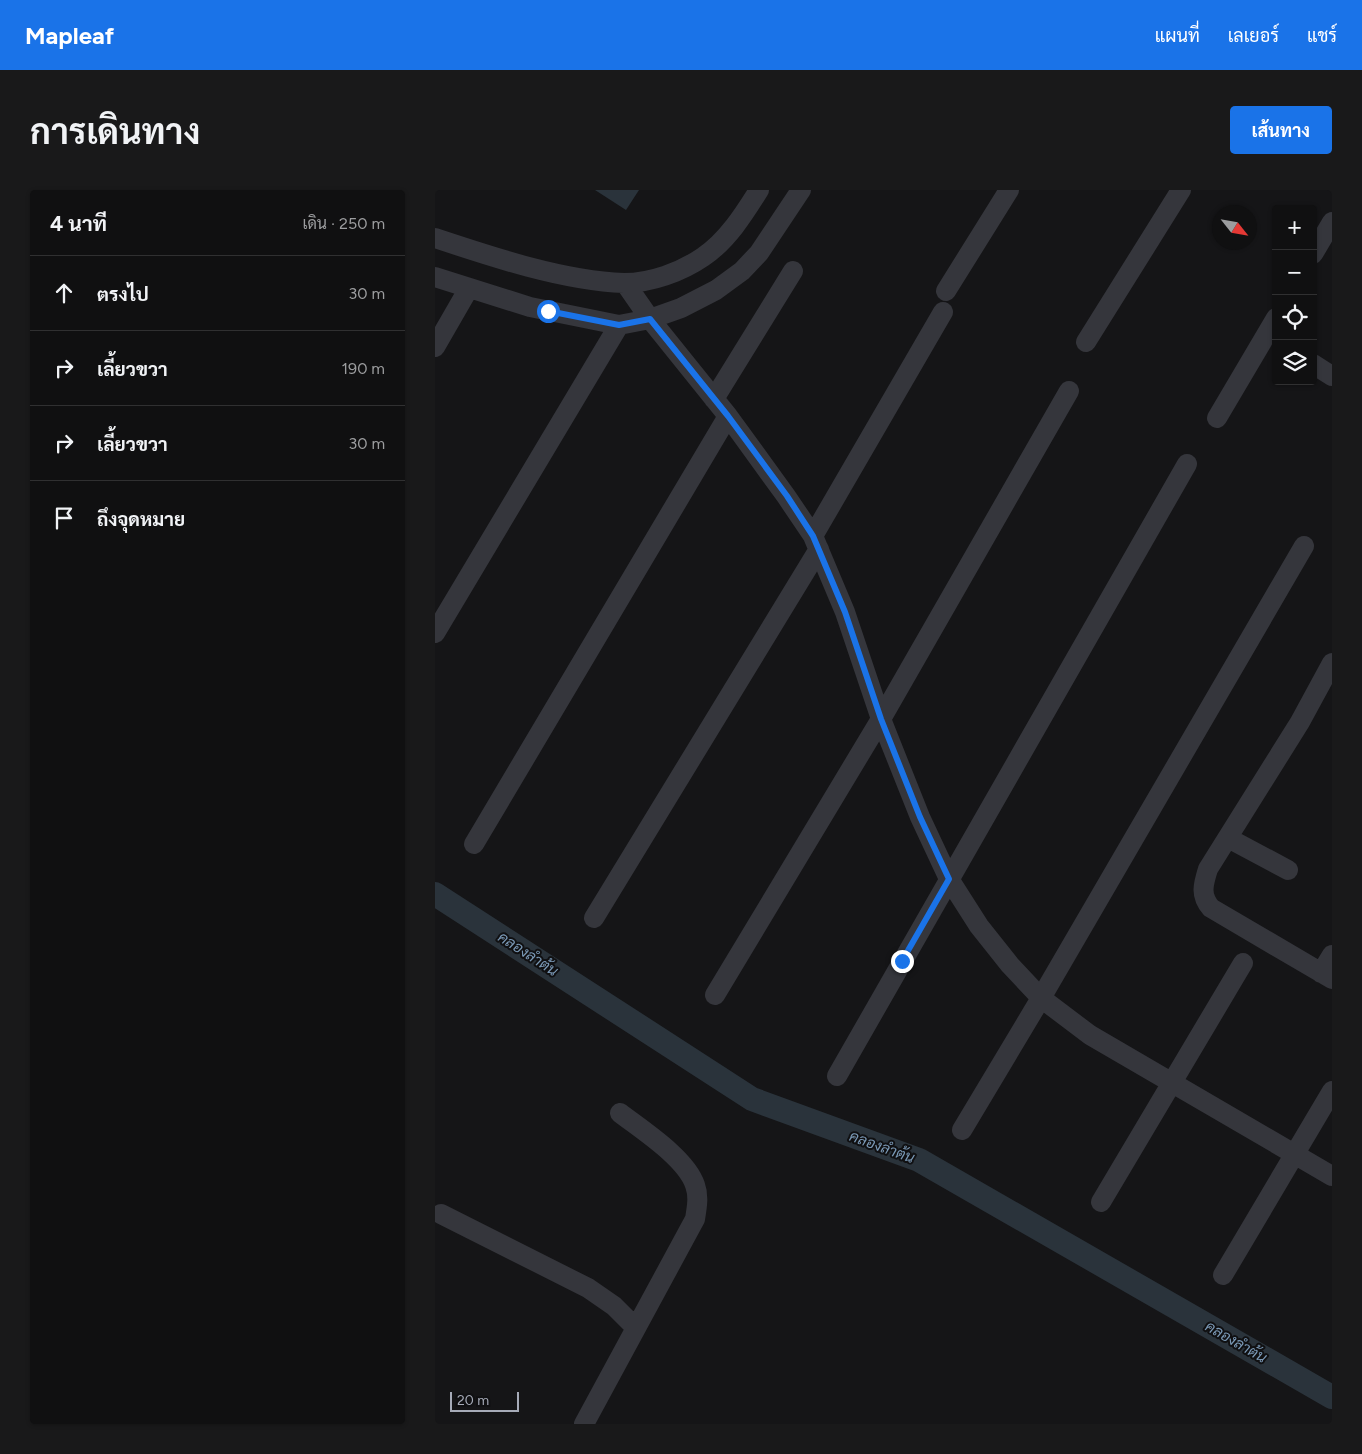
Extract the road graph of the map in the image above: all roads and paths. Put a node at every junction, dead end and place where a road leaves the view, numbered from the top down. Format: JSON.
{"nodes":[{"id":1,"x":759,"y":190,"type":"edge"},
{"id":2,"x":801,"y":190,"type":"edge"},
{"id":3,"x":1009,"y":190,"type":"edge"},
{"id":4,"x":1181,"y":190,"type":"edge"},
{"id":5,"x":1332,"y":222,"type":"edge"},
{"id":6,"x":435,"y":238,"type":"edge"},
{"id":7,"x":1315,"y":250,"type":"edge"},
{"id":8,"x":793,"y":271,"type":"dead end"},
{"id":9,"x":435,"y":277,"type":"edge"},
{"id":10,"x":625,"y":283,"type":"junction"},
{"id":11,"x":469,"y":288,"type":"junction"},
{"id":12,"x":946,"y":291,"type":"dead end"},
{"id":13,"x":943,"y":312,"type":"dead end"},
{"id":14,"x":650,"y":319,"type":"junction"},
{"id":15,"x":619,"y":325,"type":"junction"},
{"id":16,"x":1271,"y":339,"type":"edge"},
{"id":17,"x":1086,"y":342,"type":"dead end"},
{"id":18,"x":435,"y":347,"type":"edge"},
{"id":19,"x":1317,"y":367,"type":"edge"},
{"id":20,"x":1332,"y":376,"type":"edge"},
{"id":21,"x":1069,"y":391,"type":"dead end"},
{"id":22,"x":714,"y":399,"type":"junction"},
{"id":23,"x":728,"y":416,"type":"junction"},
{"id":24,"x":1217,"y":418,"type":"dead end"},
{"id":25,"x":1187,"y":464,"type":"dead end"},
{"id":26,"x":816,"y":543,"type":"junction"},
{"id":27,"x":1304,"y":546,"type":"dead end"},
{"id":28,"x":435,"y":633,"type":"edge"},
{"id":29,"x":1332,"y":663,"type":"edge"},
{"id":30,"x":881,"y":719,"type":"junction"},
{"id":31,"x":1228,"y":838,"type":"junction"},
{"id":32,"x":474,"y":844,"type":"dead end"},
{"id":33,"x":1288,"y":870,"type":"dead end"},
{"id":34,"x":949,"y":879,"type":"junction"},
{"id":35,"x":594,"y":918,"type":"dead end"},
{"id":36,"x":1332,"y":955,"type":"edge"},
{"id":37,"x":1243,"y":963,"type":"dead end"},
{"id":38,"x":1327,"y":976,"type":"edge"},
{"id":39,"x":715,"y":995,"type":"dead end"},
{"id":40,"x":1041,"y":998,"type":"junction"},
{"id":41,"x":837,"y":1076,"type":"dead end"},
{"id":42,"x":1172,"y":1082,"type":"junction"},
{"id":43,"x":1332,"y":1091,"type":"edge"},
{"id":44,"x":620,"y":1113,"type":"dead end"},
{"id":45,"x":961,"y":1130,"type":"dead end"},
{"id":46,"x":1294,"y":1154,"type":"junction"},
{"id":47,"x":1332,"y":1176,"type":"edge"},
{"id":48,"x":1101,"y":1202,"type":"dead end"},
{"id":49,"x":441,"y":1214,"type":"dead end"},
{"id":50,"x":1223,"y":1275,"type":"dead end"},
{"id":51,"x":636,"y":1328,"type":"junction"},
{"id":52,"x":584,"y":1424,"type":"edge"}],
"edges":[{"from":1,"to":10,"type":"street"},
{"from":2,"to":14,"type":"street"},
{"from":3,"to":12,"type":"street"},
{"from":4,"to":17,"type":"street"},
{"from":5,"to":7,"type":"street"},
{"from":6,"to":10,"type":"street"},
{"from":8,"to":22,"type":"street"},
{"from":9,"to":11,"type":"street"},
{"from":10,"to":14,"type":"street"},
{"from":11,"to":15,"type":"street"},
{"from":11,"to":18,"type":"street"},
{"from":13,"to":26,"type":"street"},
{"from":14,"to":15,"type":"street"},
{"from":14,"to":22,"type":"street"},
{"from":15,"to":28,"type":"street"},
{"from":16,"to":24,"type":"street"},
{"from":19,"to":20,"type":"street"},
{"from":21,"to":30,"type":"street"},
{"from":22,"to":23,"type":"street"},
{"from":23,"to":26,"type":"street"},
{"from":23,"to":32,"type":"street"},
{"from":25,"to":34,"type":"street"},
{"from":26,"to":30,"type":"street"},
{"from":26,"to":35,"type":"street"},
{"from":27,"to":40,"type":"street"},
{"from":29,"to":31,"type":"street"},
{"from":30,"to":34,"type":"street"},
{"from":30,"to":39,"type":"street"},
{"from":31,"to":33,"type":"street"},
{"from":31,"to":38,"type":"street"},
{"from":34,"to":40,"type":"street"},
{"from":34,"to":41,"type":"street"},
{"from":36,"to":38,"type":"street"},
{"from":37,"to":42,"type":"street"},
{"from":40,"to":42,"type":"street"},
{"from":40,"to":45,"type":"street"},
{"from":42,"to":46,"type":"street"},
{"from":42,"to":48,"type":"street"},
{"from":43,"to":46,"type":"street"},
{"from":44,"to":51,"type":"street"},
{"from":46,"to":47,"type":"street"},
{"from":46,"to":50,"type":"street"},
{"from":49,"to":51,"type":"street"},
{"from":51,"to":52,"type":"street"}]}
